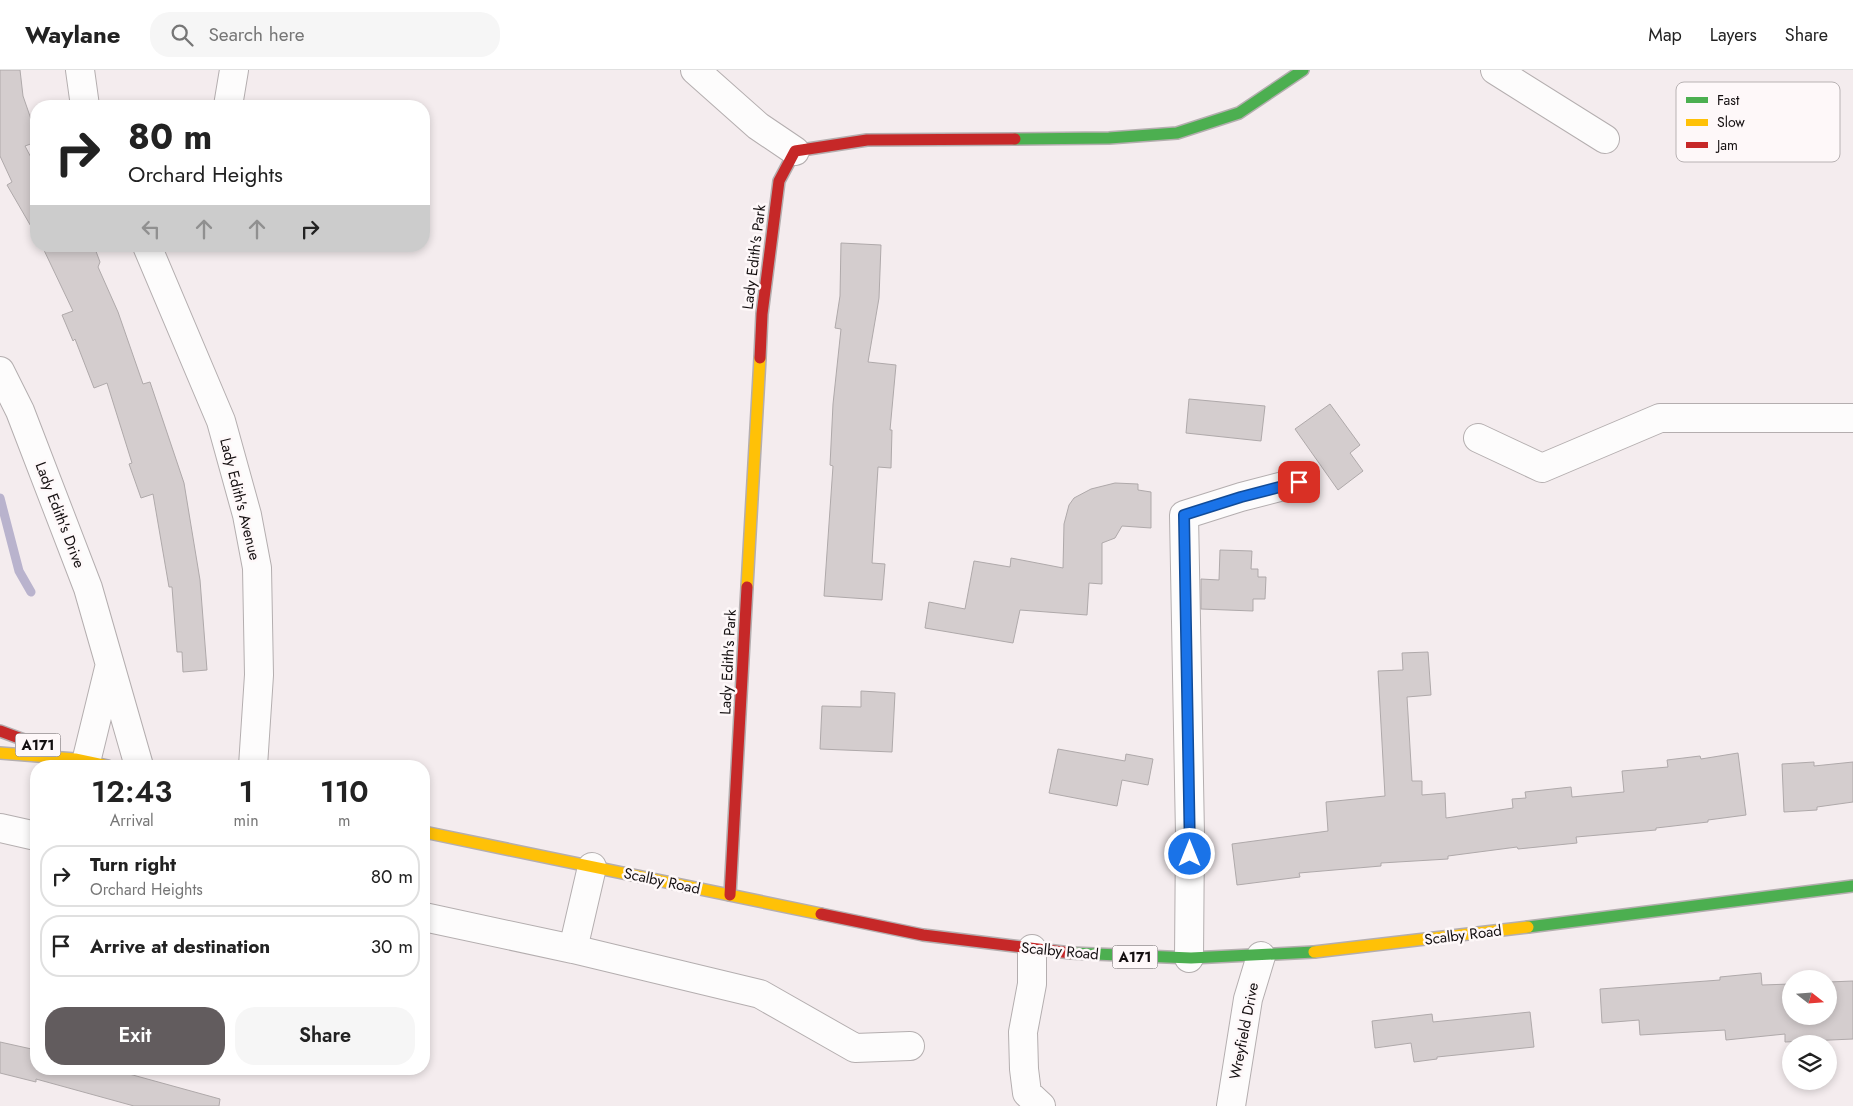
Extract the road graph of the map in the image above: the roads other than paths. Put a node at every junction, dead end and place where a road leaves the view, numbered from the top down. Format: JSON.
{"nodes":[{"id":1,"x":80,"y":70,"type":"edge"},
{"id":2,"x":234,"y":70,"type":"edge"},
{"id":3,"x":695,"y":70,"type":"edge"},
{"id":4,"x":1303,"y":70,"type":"edge"},
{"id":5,"x":1495,"y":70,"type":"edge"},
{"id":6,"x":84,"y":100,"type":"edge"},
{"id":7,"x":229,"y":100,"type":"edge"},
{"id":8,"x":1605,"y":140,"type":"dead end"},
{"id":9,"x":795,"y":151,"type":"junction"},
{"id":10,"x":150,"y":252,"type":"edge"},
{"id":11,"x":0,"y":371,"type":"edge"},
{"id":12,"x":1853,"y":418,"type":"edge"},
{"id":13,"x":1478,"y":438,"type":"dead end"},
{"id":14,"x":1299,"y":482,"type":"dead end"},
{"id":15,"x":110,"y":664,"type":"junction"},
{"id":16,"x":0,"y":731,"type":"edge"},
{"id":17,"x":0,"y":753,"type":"edge"},
{"id":18,"x":70,"y":760,"type":"edge"},
{"id":19,"x":84,"y":760,"type":"edge"},
{"id":20,"x":90,"y":760,"type":"edge"},
{"id":21,"x":137,"y":760,"type":"edge"},
{"id":22,"x":253,"y":760,"type":"edge"},
{"id":23,"x":0,"y":828,"type":"edge"},
{"id":24,"x":430,"y":833,"type":"edge"},
{"id":25,"x":30,"y":835,"type":"edge"},
{"id":26,"x":592,"y":867,"type":"junction"},
{"id":27,"x":1853,"y":886,"type":"edge"},
{"id":28,"x":730,"y":895,"type":"junction"},
{"id":29,"x":430,"y":918,"type":"edge"},
{"id":30,"x":573,"y":949,"type":"junction"},
{"id":31,"x":1032,"y":949,"type":"junction"},
{"id":32,"x":1261,"y":956,"type":"junction"},
{"id":33,"x":1189,"y":958,"type":"junction"},
{"id":34,"x":910,"y":1046,"type":"dead end"},
{"id":35,"x":1041,"y":1106,"type":"edge"},
{"id":36,"x":1230,"y":1106,"type":"edge"}],
"edges":[{"from":1,"to":6,"type":"street"},
{"from":2,"to":7,"type":"street"},
{"from":3,"to":9,"type":"street"},
{"from":4,"to":9,"type":"main road"},
{"from":5,"to":8,"type":"street"},
{"from":9,"to":28,"type":"main road","name":"Lady Edith's Park"},
{"from":10,"to":22,"type":"street","name":"Lady Edith's Avenue"},
{"from":11,"to":15,"type":"street","name":"Lady Edith's Drive"},
{"from":12,"to":13,"type":"street"},
{"from":14,"to":33,"type":"street"},
{"from":15,"to":20,"type":"street","name":"Lady Edith's Drive"},
{"from":15,"to":21,"type":"street","name":"Lady Edith's Drive"},
{"from":16,"to":19,"type":"main road","number":"A171"},
{"from":17,"to":18,"type":"main road","number":"A171"},
{"from":23,"to":25,"type":"street"},
{"from":24,"to":26,"type":"main road","name":"Scalby Road","number":"A171"},
{"from":26,"to":28,"type":"main road","name":"Scalby Road","number":"A171"},
{"from":26,"to":30,"type":"street"},
{"from":27,"to":32,"type":"main road","name":"Scalby Road","number":"A171"},
{"from":28,"to":31,"type":"main road","name":"Scalby Road","number":"A171"},
{"from":29,"to":30,"type":"street"},
{"from":30,"to":34,"type":"street"},
{"from":31,"to":33,"type":"main road","name":"Scalby Road","number":"A171"},
{"from":31,"to":35,"type":"street"},
{"from":32,"to":33,"type":"main road","name":"Scalby Road","number":"A171"},
{"from":32,"to":36,"type":"street","name":"Wreyfield Drive"}]}
